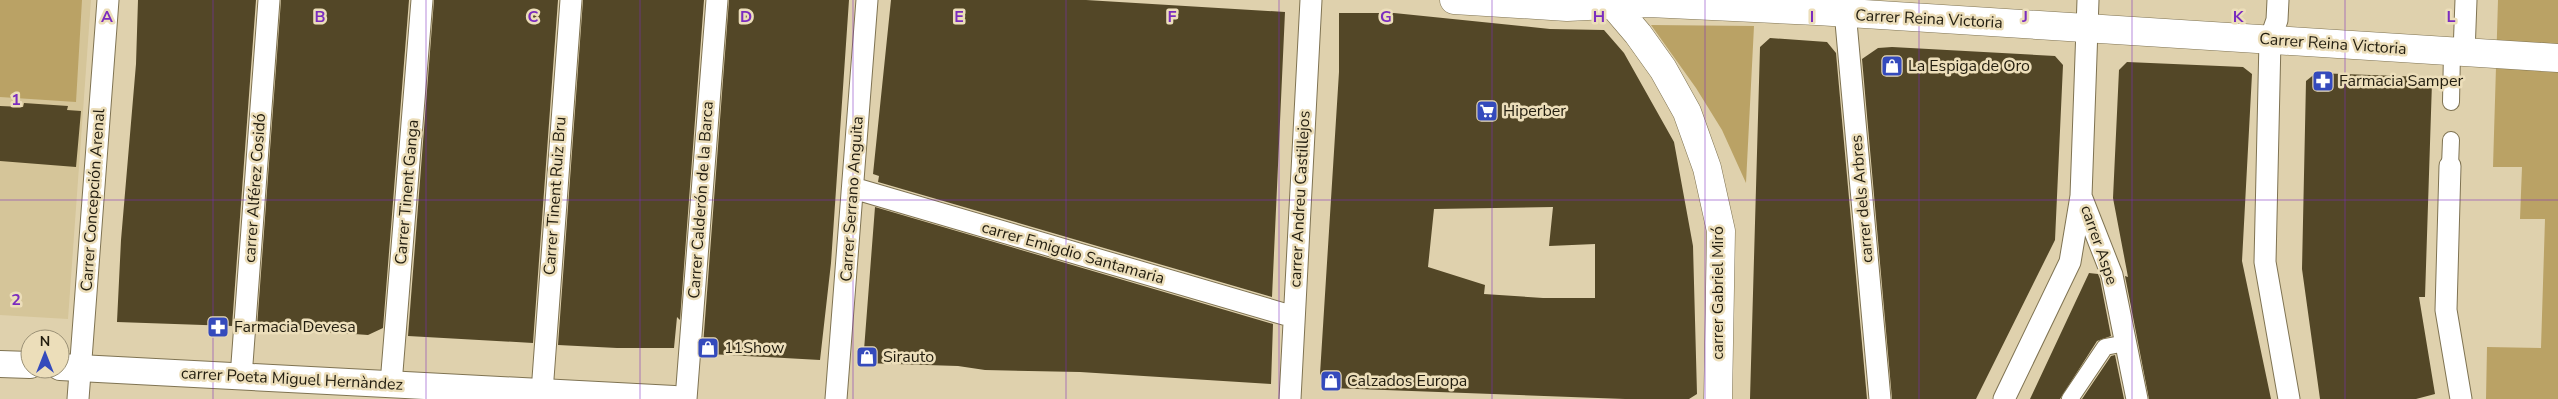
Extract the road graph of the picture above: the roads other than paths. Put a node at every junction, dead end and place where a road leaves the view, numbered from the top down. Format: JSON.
{"nodes":[{"id":1,"x":108,"y":0,"type":"edge"},
{"id":2,"x":269,"y":0,"type":"edge"},
{"id":3,"x":422,"y":0,"type":"edge"},
{"id":4,"x":571,"y":0,"type":"edge"},
{"id":5,"x":716,"y":0,"type":"edge"},
{"id":6,"x":867,"y":0,"type":"edge"},
{"id":7,"x":1311,"y":0,"type":"edge"},
{"id":8,"x":1454,"y":0,"type":"edge"},
{"id":9,"x":2088,"y":0,"type":"edge"},
{"id":10,"x":2278,"y":0,"type":"edge"},
{"id":11,"x":2466,"y":0,"type":"edge"},
{"id":12,"x":1612,"y":3,"type":"edge"},
{"id":13,"x":1736,"y":4,"type":"edge"},
{"id":14,"x":1845,"y":7,"type":"edge"},
{"id":15,"x":2087,"y":29,"type":"junction"},
{"id":16,"x":2270,"y":40,"type":"junction"},
{"id":17,"x":2458,"y":52,"type":"junction"},
{"id":18,"x":2558,"y":58,"type":"edge"},
{"id":19,"x":2451,"y":102,"type":"dead end"},
{"id":20,"x":2450,"y":140,"type":"dead end"},
{"id":21,"x":2450,"y":166,"type":"joint"},
{"id":22,"x":852,"y":188,"type":"junction"},
{"id":23,"x":2082,"y":196,"type":"junction"},
{"id":24,"x":1294,"y":317,"type":"junction"},
{"id":25,"x":2126,"y":343,"type":"junction"},
{"id":26,"x":0,"y":364,"type":"edge"},
{"id":27,"x":20,"y":365,"type":"edge"},
{"id":28,"x":70,"y":367,"type":"edge"},
{"id":29,"x":241,"y":377,"type":"junction"},
{"id":30,"x":542,"y":380,"type":"junction"},
{"id":31,"x":391,"y":384,"type":"junction"},
{"id":32,"x":343,"y":390,"type":"edge"},
{"id":33,"x":583,"y":397,"type":"edge"},
{"id":34,"x":78,"y":399,"type":"edge"},
{"id":35,"x":674,"y":399,"type":"edge"},
{"id":36,"x":686,"y":399,"type":"edge"},
{"id":37,"x":836,"y":399,"type":"edge"},
{"id":38,"x":1290,"y":399,"type":"edge"},
{"id":39,"x":1718,"y":399,"type":"edge"},
{"id":40,"x":1880,"y":399,"type":"edge"},
{"id":41,"x":2004,"y":399,"type":"edge"},
{"id":42,"x":2070,"y":399,"type":"edge"},
{"id":43,"x":2137,"y":399,"type":"edge"},
{"id":44,"x":2289,"y":399,"type":"edge"},
{"id":45,"x":2461,"y":399,"type":"edge"}],
"edges":[{"from":1,"to":28,"type":"street","name":"Carrer Concepción Arenal"},
{"from":2,"to":29,"type":"street","name":"carrer Alférez Cosidó"},
{"from":3,"to":31,"type":"street","name":"Carrer Tinent Ganga"},
{"from":4,"to":30,"type":"street","name":"Carrer Tinent Ruiz Bru"},
{"from":5,"to":36,"type":"street","name":"Carrer Calderón de la Barca"},
{"from":6,"to":22,"type":"street","name":"Carrer Serrano Anguita"},
{"from":7,"to":24,"type":"street","name":"carrer Andreu Castillejos"},
{"from":8,"to":12,"type":"main road","name":"Carrer Reina Victoria"},
{"from":9,"to":15,"type":"street","name":"carrer Aspe"},
{"from":10,"to":16,"type":"street"},
{"from":11,"to":17,"type":"street"},
{"from":12,"to":13,"type":"main road","name":"Carrer Reina Victoria"},
{"from":12,"to":39,"type":"main road","name":"carrer Gabriel Miró"},
{"from":13,"to":14,"type":"main road","name":"Carrer Reina Victoria"},
{"from":14,"to":15,"type":"main road","name":"Carrer Reina Victoria"},
{"from":14,"to":40,"type":"street","name":"carrer dels Arbres"},
{"from":15,"to":16,"type":"main road","name":"Carrer Reina Victoria"},
{"from":15,"to":23,"type":"street","name":"carrer Aspe"},
{"from":16,"to":17,"type":"main road","name":"Carrer Reina Victoria"},
{"from":16,"to":44,"type":"street"},
{"from":17,"to":18,"type":"main road","name":"Carrer Reina Victoria"},
{"from":17,"to":19,"type":"street"},
{"from":20,"to":21,"type":"street"},
{"from":21,"to":45,"type":"street"},
{"from":22,"to":24,"type":"street","name":"carrer Emigdio Santamaria"},
{"from":22,"to":37,"type":"street","name":"Carrer Serrano Anguita"},
{"from":23,"to":25,"type":"street","name":"carrer Aspe"},
{"from":23,"to":41,"type":"street"},
{"from":24,"to":38,"type":"street","name":"carrer Andreu Castillejos"},
{"from":25,"to":42,"type":"street"},
{"from":25,"to":43,"type":"street","name":"carrer Aspe"},
{"from":26,"to":27,"type":"street"},
{"from":28,"to":29,"type":"street","name":"carrer Poeta Miguel Hernàndez"},
{"from":28,"to":34,"type":"street","name":"Carrer Concepción Arenal"},
{"from":29,"to":32,"type":"street","name":"carrer Poeta Miguel Hernàndez"},
{"from":30,"to":31,"type":"street","name":"carrer Poeta Miguel Hernàndez"},
{"from":30,"to":33,"type":"street","name":"carrer Poeta Miguel Hernàndez"},
{"from":31,"to":32,"type":"street","name":"carrer Poeta Miguel Hernàndez"},
{"from":33,"to":35,"type":"street","name":"carrer Poeta Miguel Hernàndez"}]}
